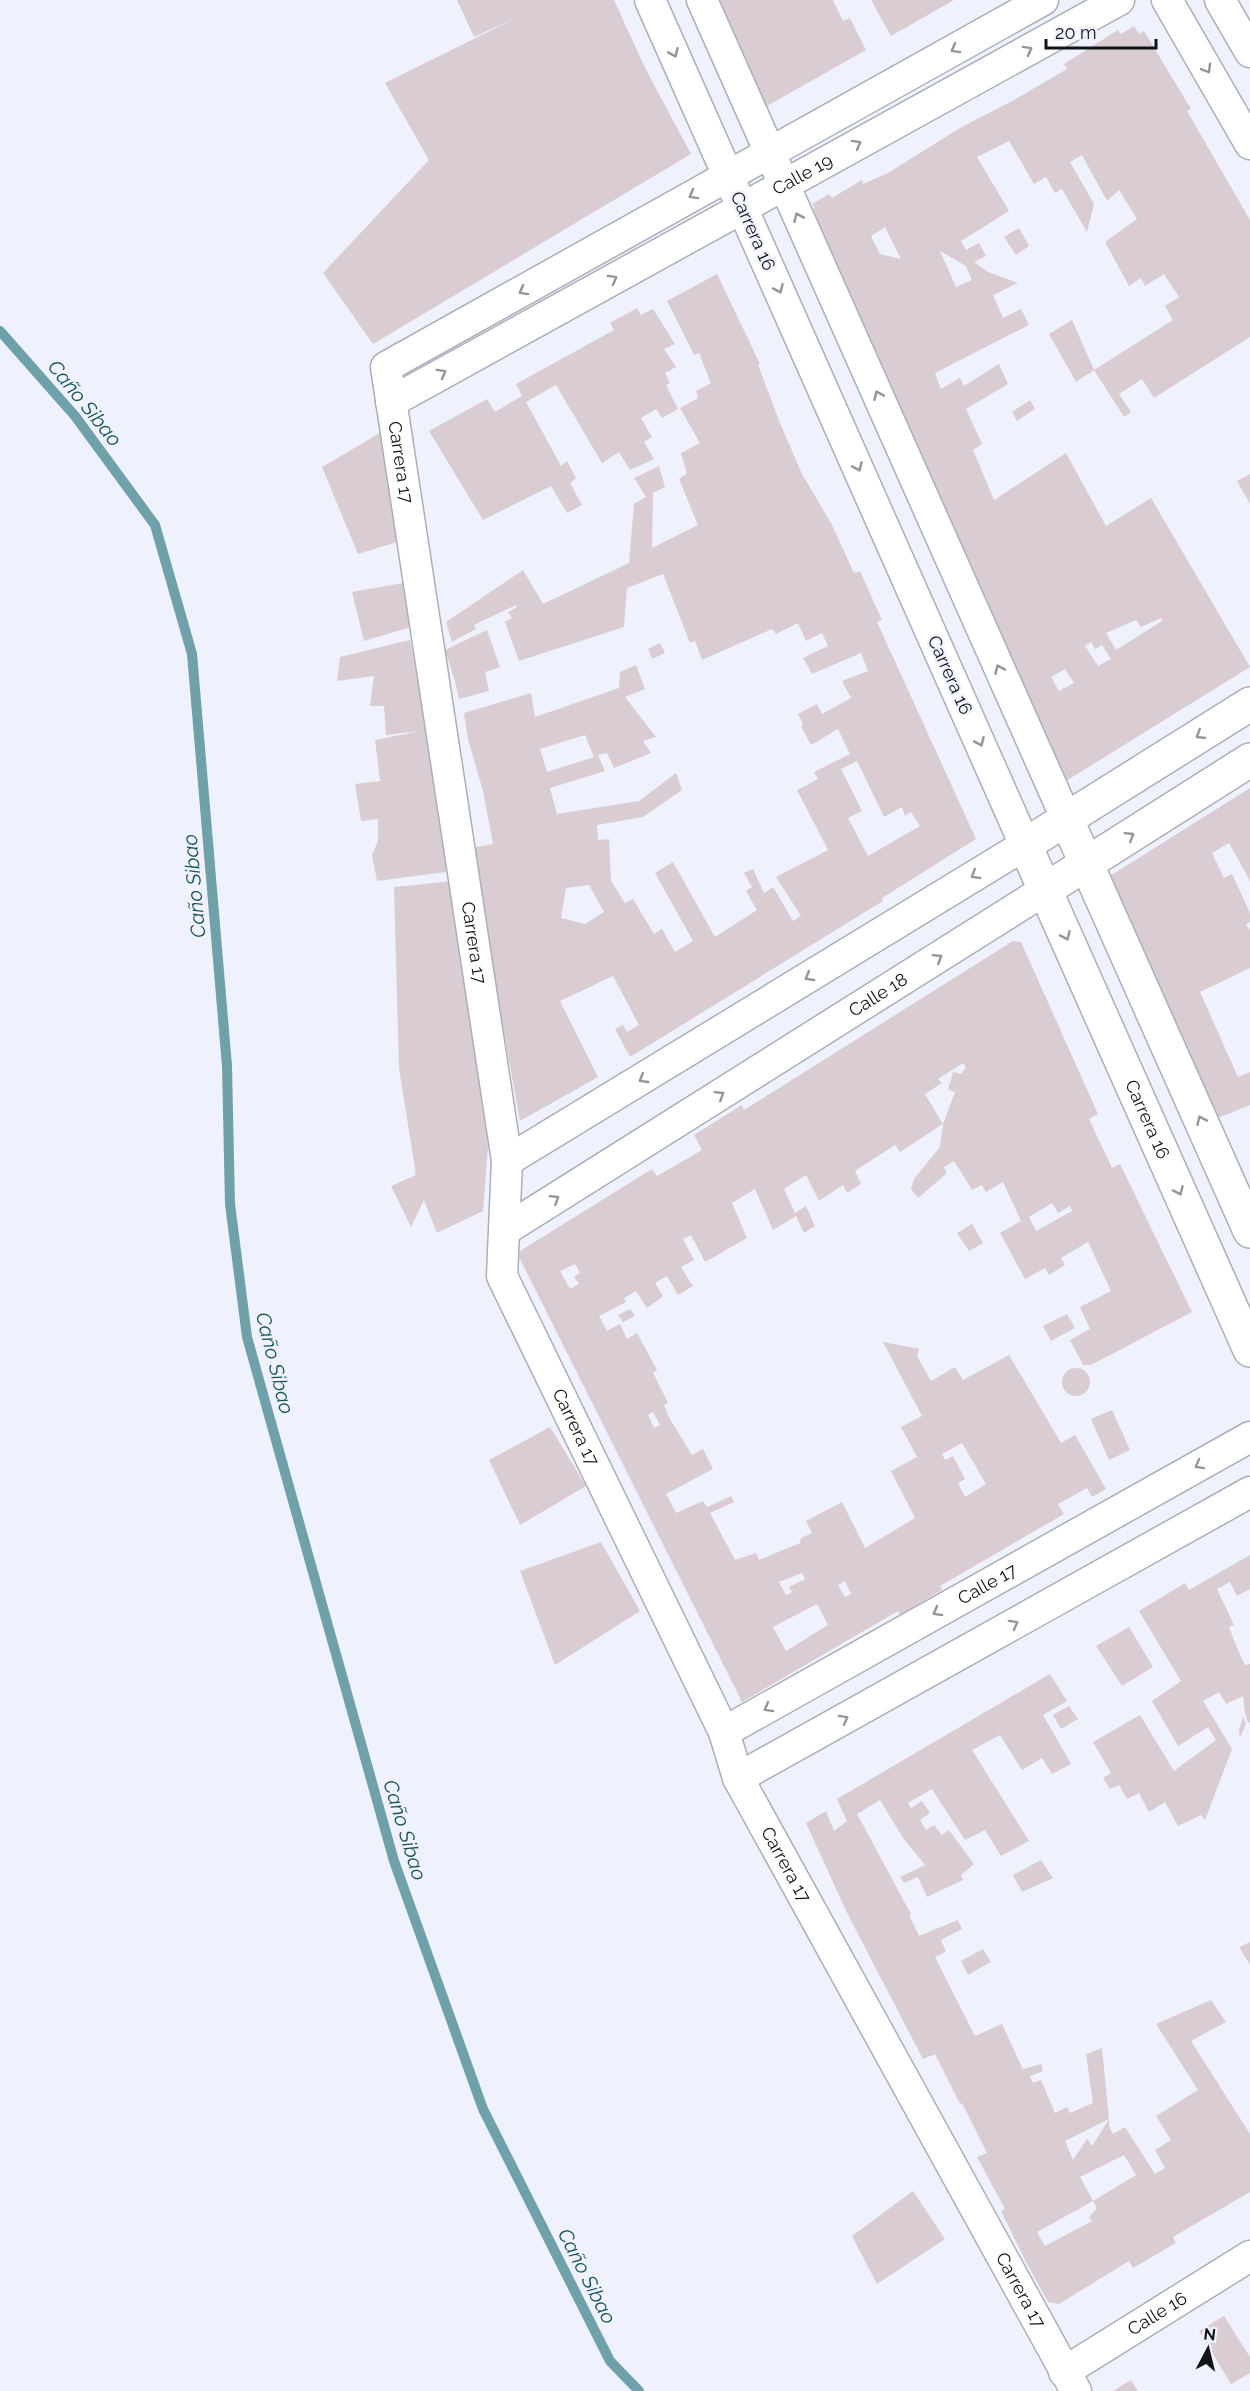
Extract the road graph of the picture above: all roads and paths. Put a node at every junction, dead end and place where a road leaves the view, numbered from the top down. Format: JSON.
{"nodes":[{"id":1,"x":650,"y":0,"type":"edge"},
{"id":2,"x":702,"y":0,"type":"edge"},
{"id":3,"x":1043,"y":0,"type":"edge"},
{"id":4,"x":1119,"y":0,"type":"edge"},
{"id":5,"x":1167,"y":0,"type":"edge"},
{"id":6,"x":1220,"y":0,"type":"edge"},
{"id":7,"x":1250,"y":52,"type":"edge"},
{"id":8,"x":1250,"y":144,"type":"edge"},
{"id":9,"x":769,"y":152,"type":"junction"},
{"id":10,"x":728,"y":176,"type":"junction"},
{"id":11,"x":784,"y":184,"type":"junction"},
{"id":12,"x":742,"y":207,"type":"junction"},
{"id":13,"x":386,"y":367,"type":"joint"},
{"id":14,"x":391,"y":402,"type":"junction"},
{"id":15,"x":1250,"y":704,"type":"edge"},
{"id":16,"x":1250,"y":760,"type":"edge"},
{"id":17,"x":1066,"y":818,"type":"junction"},
{"id":18,"x":1025,"y":844,"type":"junction"},
{"id":19,"x":1086,"y":863,"type":"junction"},
{"id":20,"x":1046,"y":890,"type":"junction"},
{"id":21,"x":507,"y":1161,"type":"junction"},
{"id":22,"x":505,"y":1230,"type":"junction"},
{"id":23,"x":1250,"y":1231,"type":"edge"},
{"id":24,"x":1250,"y":1350,"type":"edge"},
{"id":25,"x":1250,"y":1437,"type":"edge"},
{"id":26,"x":1250,"y":1492,"type":"edge"},
{"id":27,"x":724,"y":1732,"type":"junction"},
{"id":28,"x":738,"y":1778,"type":"junction"},
{"id":29,"x":1250,"y":2256,"type":"edge"},
{"id":30,"x":1070,"y":2381,"type":"edge"}],
"edges":[{"from":1,"to":10,"type":"street","name":"Carrera 16","one_way":true},
{"from":2,"to":9,"type":"street"},
{"from":3,"to":9,"type":"street","name":"Calle 19","one_way":true},
{"from":11,"to":4,"type":"street","name":"Calle 19","one_way":true},
{"from":5,"to":8,"type":"street","one_way":true},
{"from":6,"to":7,"type":"street"},
{"from":9,"to":10,"type":"street","name":"Calle 19"},
{"from":9,"to":11,"type":"street"},
{"from":10,"to":12,"type":"street","name":"Carrera 16"},
{"from":10,"to":13,"type":"street","name":"Calle 19","one_way":true},
{"from":11,"to":12,"type":"street","name":"Calle 19"},
{"from":17,"to":11,"type":"street","one_way":true},
{"from":14,"to":12,"type":"street","name":"Calle 19","one_way":true},
{"from":12,"to":18,"type":"street","name":"Carrera 16","one_way":true},
{"from":13,"to":14,"type":"street","name":"Carrera 17"},
{"from":14,"to":21,"type":"street","name":"Carrera 17"},
{"from":15,"to":17,"type":"street","one_way":true},
{"from":19,"to":16,"type":"street","name":"Calle 18","one_way":true},
{"from":17,"to":18,"type":"street"},
{"from":17,"to":19,"type":"street"},
{"from":18,"to":20,"type":"street","name":"Carrera 16"},
{"from":18,"to":21,"type":"street","one_way":true},
{"from":19,"to":20,"type":"street","name":"Calle 18"},
{"from":23,"to":19,"type":"street","one_way":true},
{"from":22,"to":20,"type":"street","name":"Calle 18","one_way":true},
{"from":20,"to":24,"type":"street","name":"Carrera 16","one_way":true},
{"from":21,"to":22,"type":"street","name":"Carrera 17"},
{"from":22,"to":27,"type":"street","name":"Carrera 17"},
{"from":25,"to":27,"type":"street","name":"Calle 17","one_way":true},
{"from":28,"to":26,"type":"street","one_way":true},
{"from":27,"to":28,"type":"street","name":"Carrera 17"},
{"from":28,"to":30,"type":"street","name":"Carrera 17"},
{"from":29,"to":30,"type":"street","name":"Calle 16"}]}
